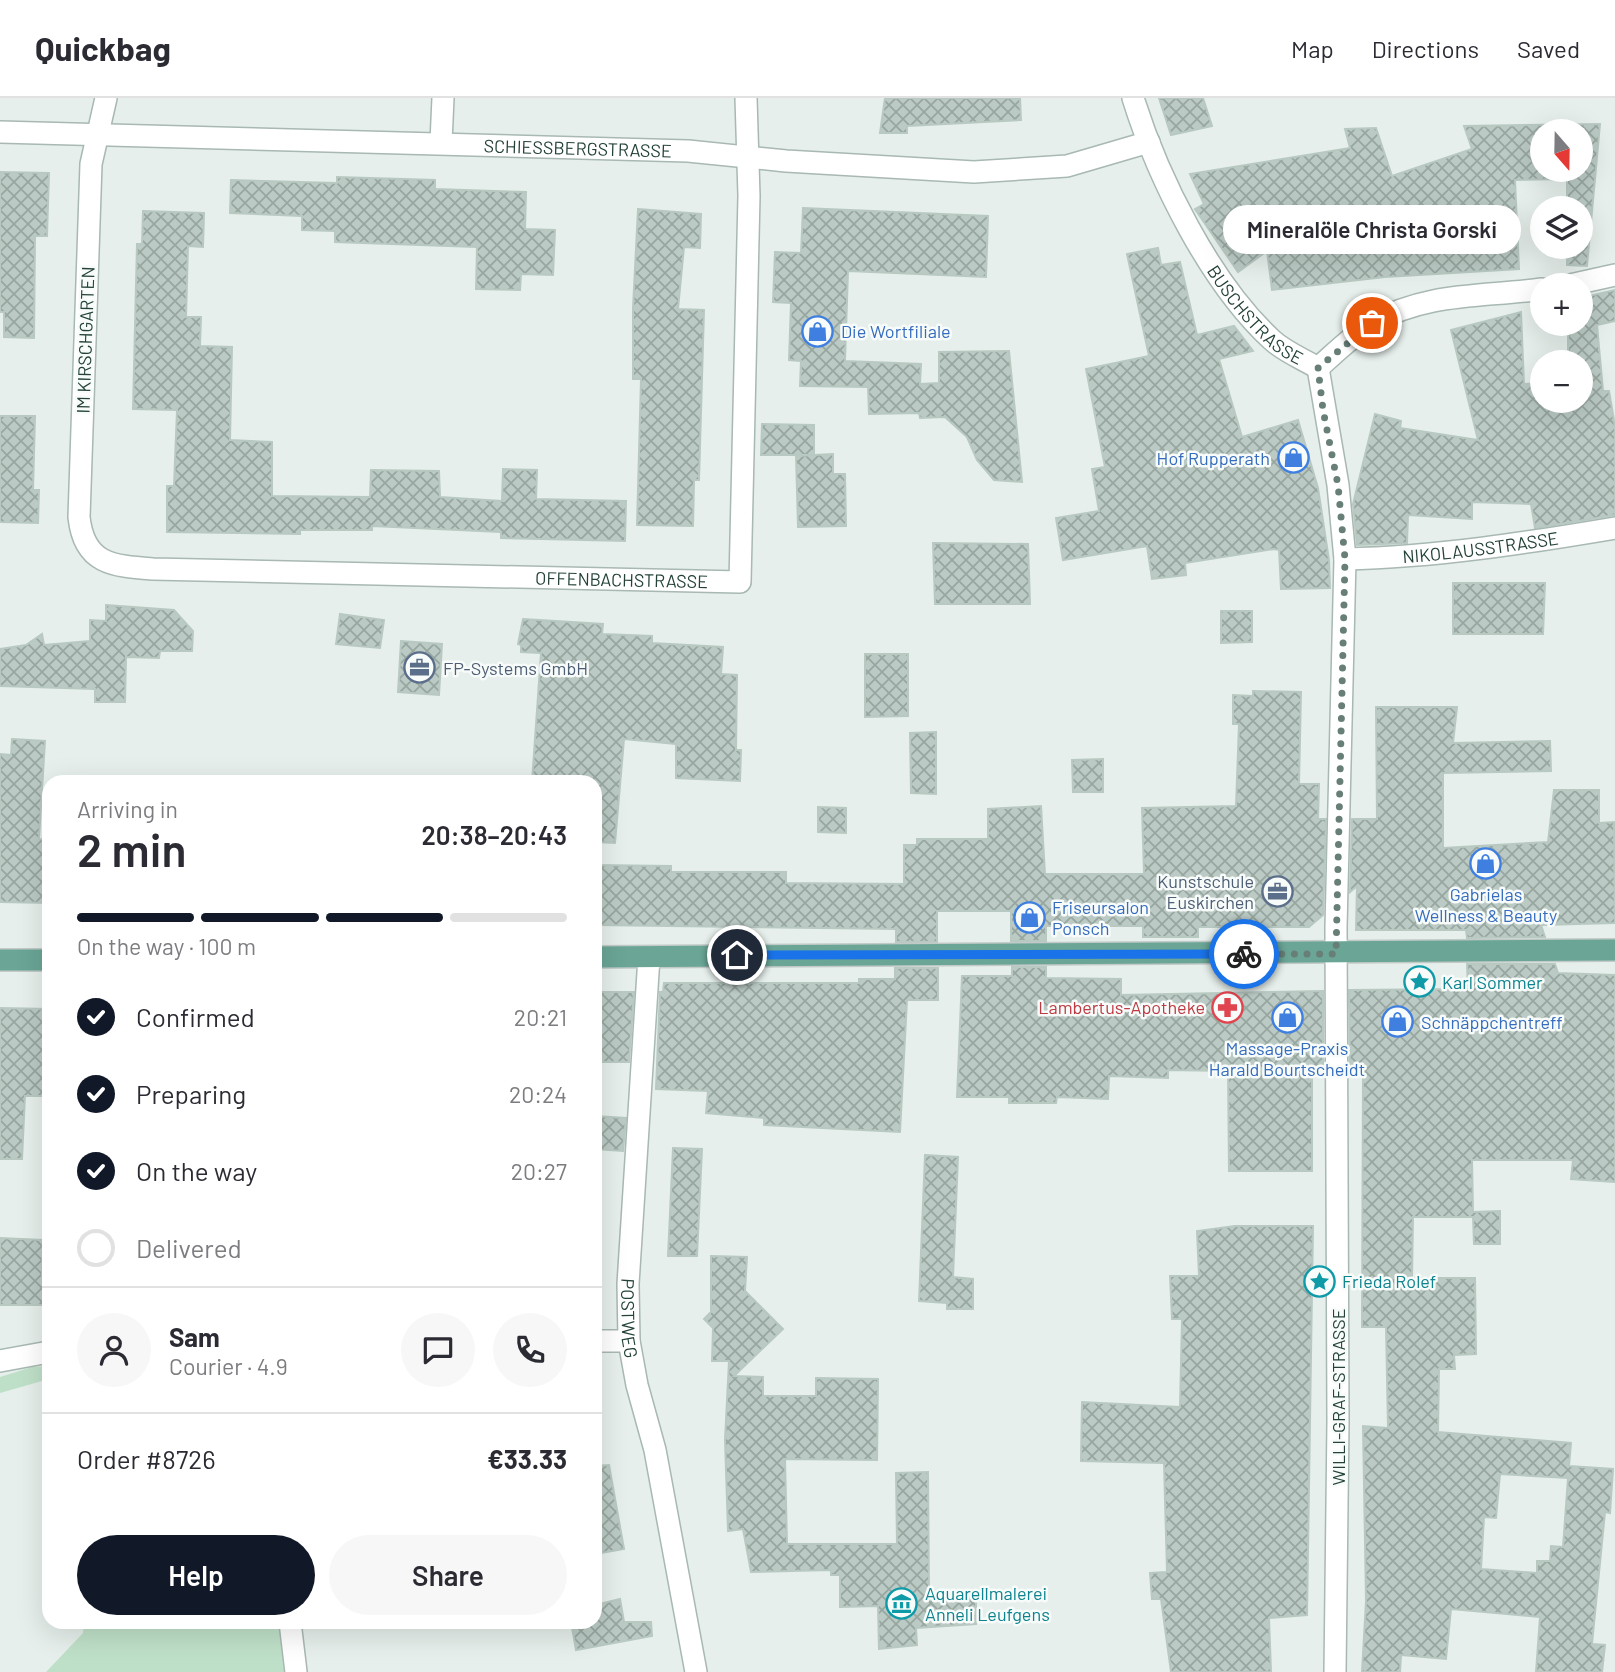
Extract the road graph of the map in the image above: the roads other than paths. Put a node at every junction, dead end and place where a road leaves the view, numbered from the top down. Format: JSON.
{"nodes":[{"id":1,"x":106,"y":98,"type":"edge"},
{"id":2,"x":443,"y":98,"type":"edge"},
{"id":3,"x":746,"y":98,"type":"edge"},
{"id":4,"x":1133,"y":98,"type":"edge"},
{"id":5,"x":0,"y":132,"type":"edge"},
{"id":6,"x":99,"y":134,"type":"junction"},
{"id":7,"x":441,"y":142,"type":"junction"},
{"id":8,"x":1149,"y":142,"type":"junction"},
{"id":9,"x":747,"y":158,"type":"junction"},
{"id":10,"x":1615,"y":275,"type":"edge"},
{"id":11,"x":1593,"y":280,"type":"edge"},
{"id":12,"x":1530,"y":290,"type":"edge"},
{"id":13,"x":1318,"y":368,"type":"junction"},
{"id":14,"x":1615,"y":528,"type":"edge"},
{"id":15,"x":87,"y":547,"type":"joint"},
{"id":16,"x":1345,"y":559,"type":"junction"},
{"id":17,"x":1615,"y":950,"type":"edge"},
{"id":18,"x":1336,"y":954,"type":"junction"},
{"id":19,"x":602,"y":957,"type":"edge"},
{"id":20,"x":649,"y":957,"type":"junction"},
{"id":21,"x":0,"y":960,"type":"edge"},
{"id":22,"x":42,"y":960,"type":"edge"},
{"id":23,"x":602,"y":1341,"type":"edge"},
{"id":24,"x":628,"y":1341,"type":"junction"},
{"id":25,"x":42,"y":1353,"type":"edge"},
{"id":26,"x":0,"y":1361,"type":"edge"},
{"id":27,"x":291,"y":1629,"type":"edge"},
{"id":28,"x":296,"y":1672,"type":"edge"},
{"id":29,"x":695,"y":1672,"type":"edge"},
{"id":30,"x":1335,"y":1672,"type":"edge"}],
"edges":[{"from":1,"to":6,"type":"street","name":"IM KIRSCHGARTEN"},
{"from":2,"to":7,"type":"street"},
{"from":3,"to":9,"type":"street"},
{"from":4,"to":8,"type":"street","name":"BUSCHSTRASSE"},
{"from":5,"to":6,"type":"street","name":"SCHIESSBERGSTRASSE"},
{"from":6,"to":7,"type":"street","name":"SCHIESSBERGSTRASSE"},
{"from":6,"to":15,"type":"street","name":"IM KIRSCHGARTEN"},
{"from":7,"to":9,"type":"street","name":"SCHIESSBERGSTRASSE"},
{"from":8,"to":9,"type":"street","name":"SCHIESSBERGSTRASSE"},
{"from":8,"to":13,"type":"street","name":"BUSCHSTRASSE"},
{"from":9,"to":15,"type":"street","name":"OFFENBACHSTRASSE"},
{"from":10,"to":11,"type":"street"},
{"from":12,"to":13,"type":"street"},
{"from":13,"to":16,"type":"street","name":"BUSCHSTRASSE"},
{"from":14,"to":16,"type":"street","name":"NIKOLAUSSTRASSE"},
{"from":16,"to":18,"type":"street","name":"BUSCHSTRASSE"},
{"from":17,"to":18,"type":"main road"},
{"from":18,"to":20,"type":"main road"},
{"from":18,"to":30,"type":"street","name":"WILLI-GRAF-STRASSE"},
{"from":19,"to":20,"type":"main road"},
{"from":20,"to":24,"type":"street","name":"POSTWEG"},
{"from":21,"to":22,"type":"main road"},
{"from":23,"to":24,"type":"street"},
{"from":24,"to":29,"type":"street","name":"POSTWEG"},
{"from":25,"to":26,"type":"street"},
{"from":27,"to":28,"type":"street"}]}
